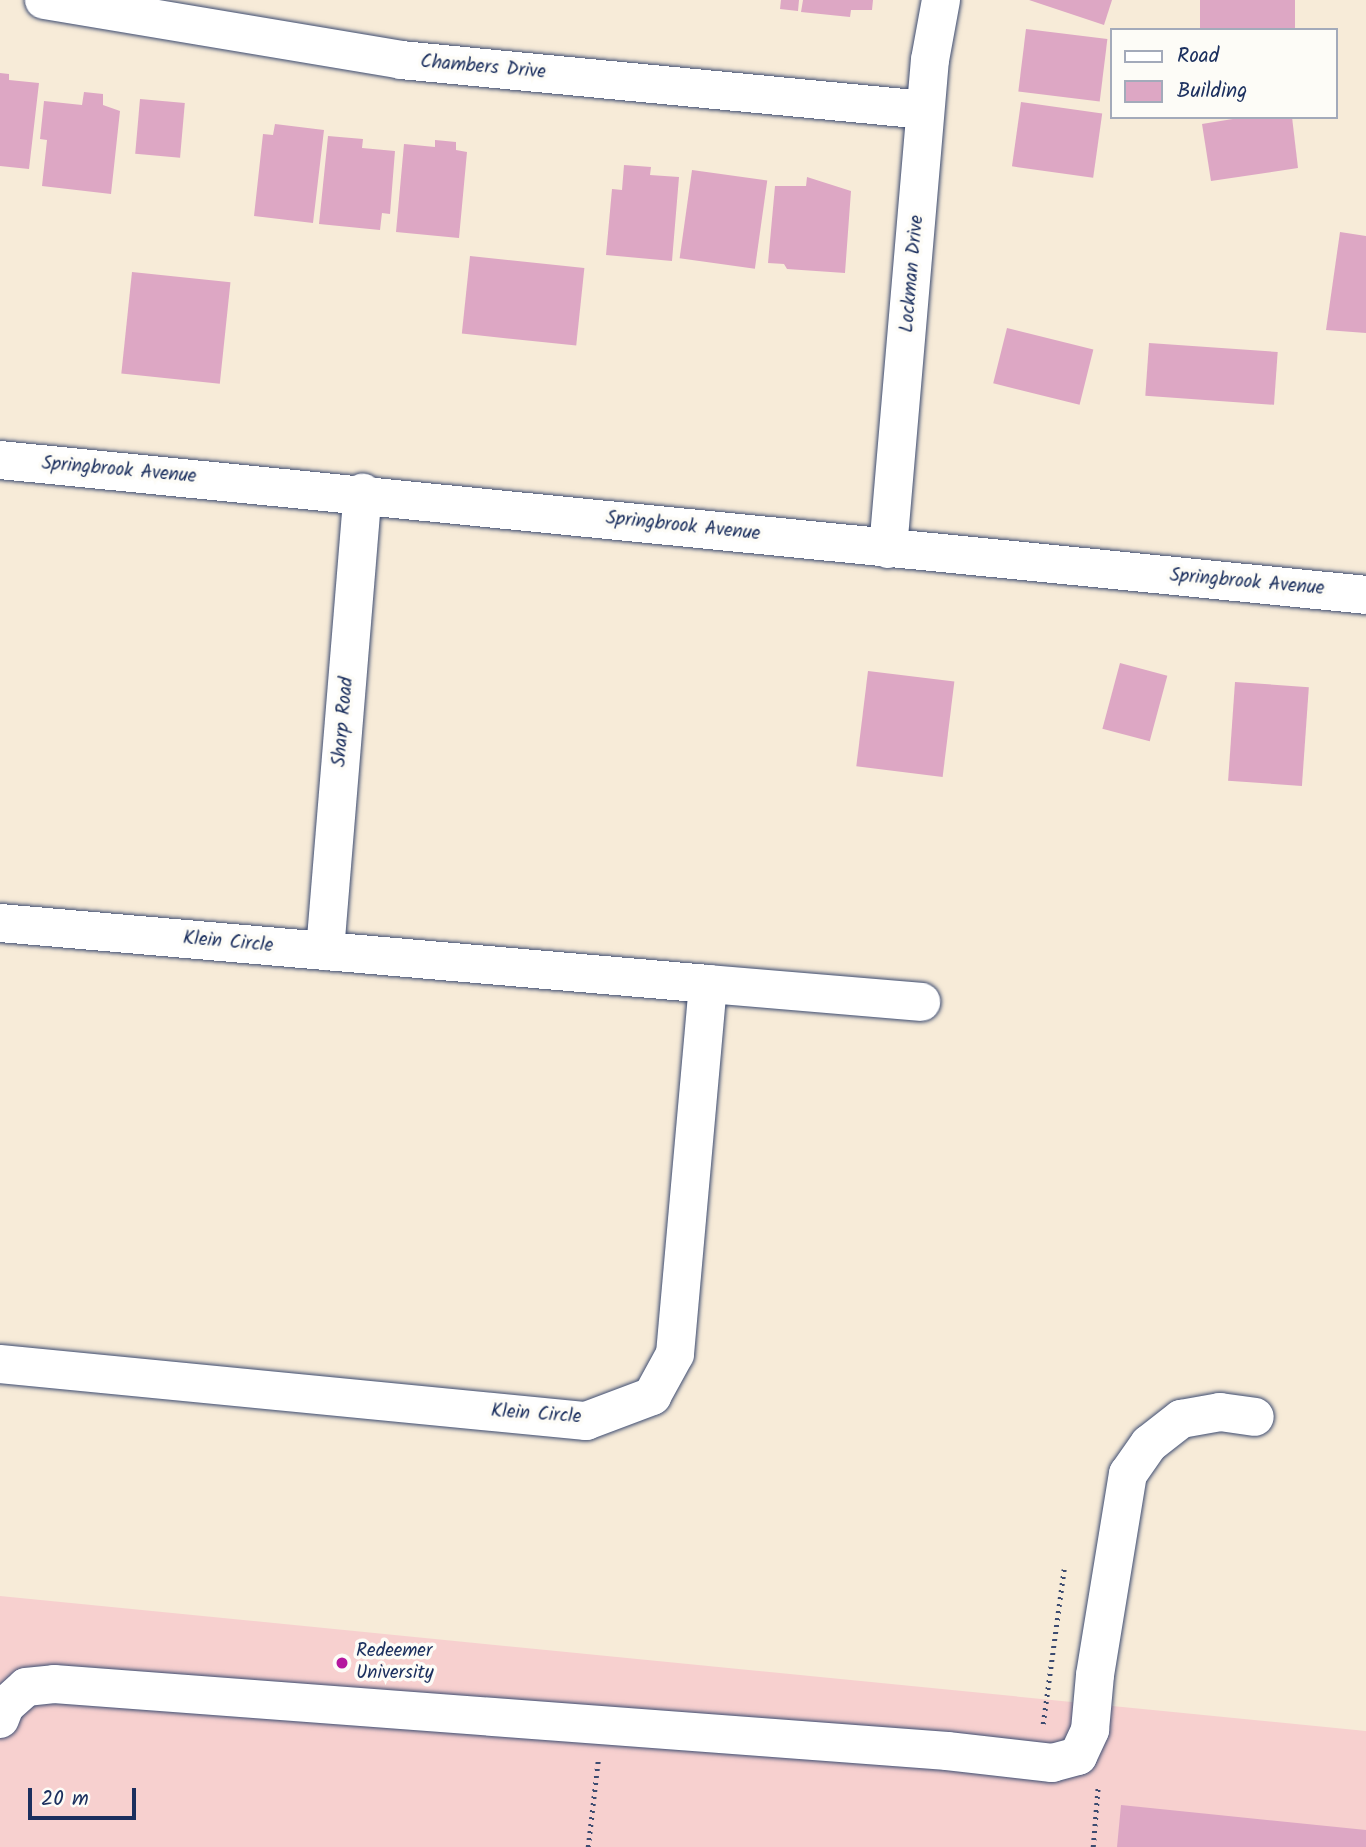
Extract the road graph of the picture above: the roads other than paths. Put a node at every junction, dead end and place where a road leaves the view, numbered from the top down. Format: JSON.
{"nodes":[{"id":1,"x":44,"y":0,"type":"edge"},
{"id":2,"x":941,"y":0,"type":"edge"},
{"id":3,"x":925,"y":110,"type":"junction"},
{"id":4,"x":0,"y":460,"type":"edge"},
{"id":5,"x":363,"y":493,"type":"junction"},
{"id":6,"x":888,"y":549,"type":"junction"},
{"id":7,"x":1366,"y":595,"type":"edge"},
{"id":8,"x":0,"y":923,"type":"edge"},
{"id":9,"x":325,"y":951,"type":"junction"},
{"id":10,"x":708,"y":984,"type":"junction"},
{"id":11,"x":920,"y":1002,"type":"dead end"},
{"id":12,"x":0,"y":1364,"type":"edge"},
{"id":13,"x":1255,"y":1417,"type":"dead end"},
{"id":14,"x":0,"y":1719,"type":"edge"}],
"edges":[{"from":1,"to":3,"type":"street","name":"Chambers Drive"},
{"from":2,"to":3,"type":"street","name":"Lockman Drive"},
{"from":3,"to":6,"type":"street","name":"Lockman Drive"},
{"from":4,"to":5,"type":"street","name":"Springbrook Avenue"},
{"from":5,"to":6,"type":"street","name":"Springbrook Avenue"},
{"from":5,"to":9,"type":"street","name":"Sharp Road"},
{"from":6,"to":7,"type":"street","name":"Springbrook Avenue"},
{"from":8,"to":9,"type":"street","name":"Klein Circle"},
{"from":9,"to":10,"type":"street","name":"Klein Circle"},
{"from":10,"to":11,"type":"street","name":"Klein Circle"},
{"from":10,"to":12,"type":"street","name":"Klein Circle"},
{"from":13,"to":14,"type":"street"}]}
